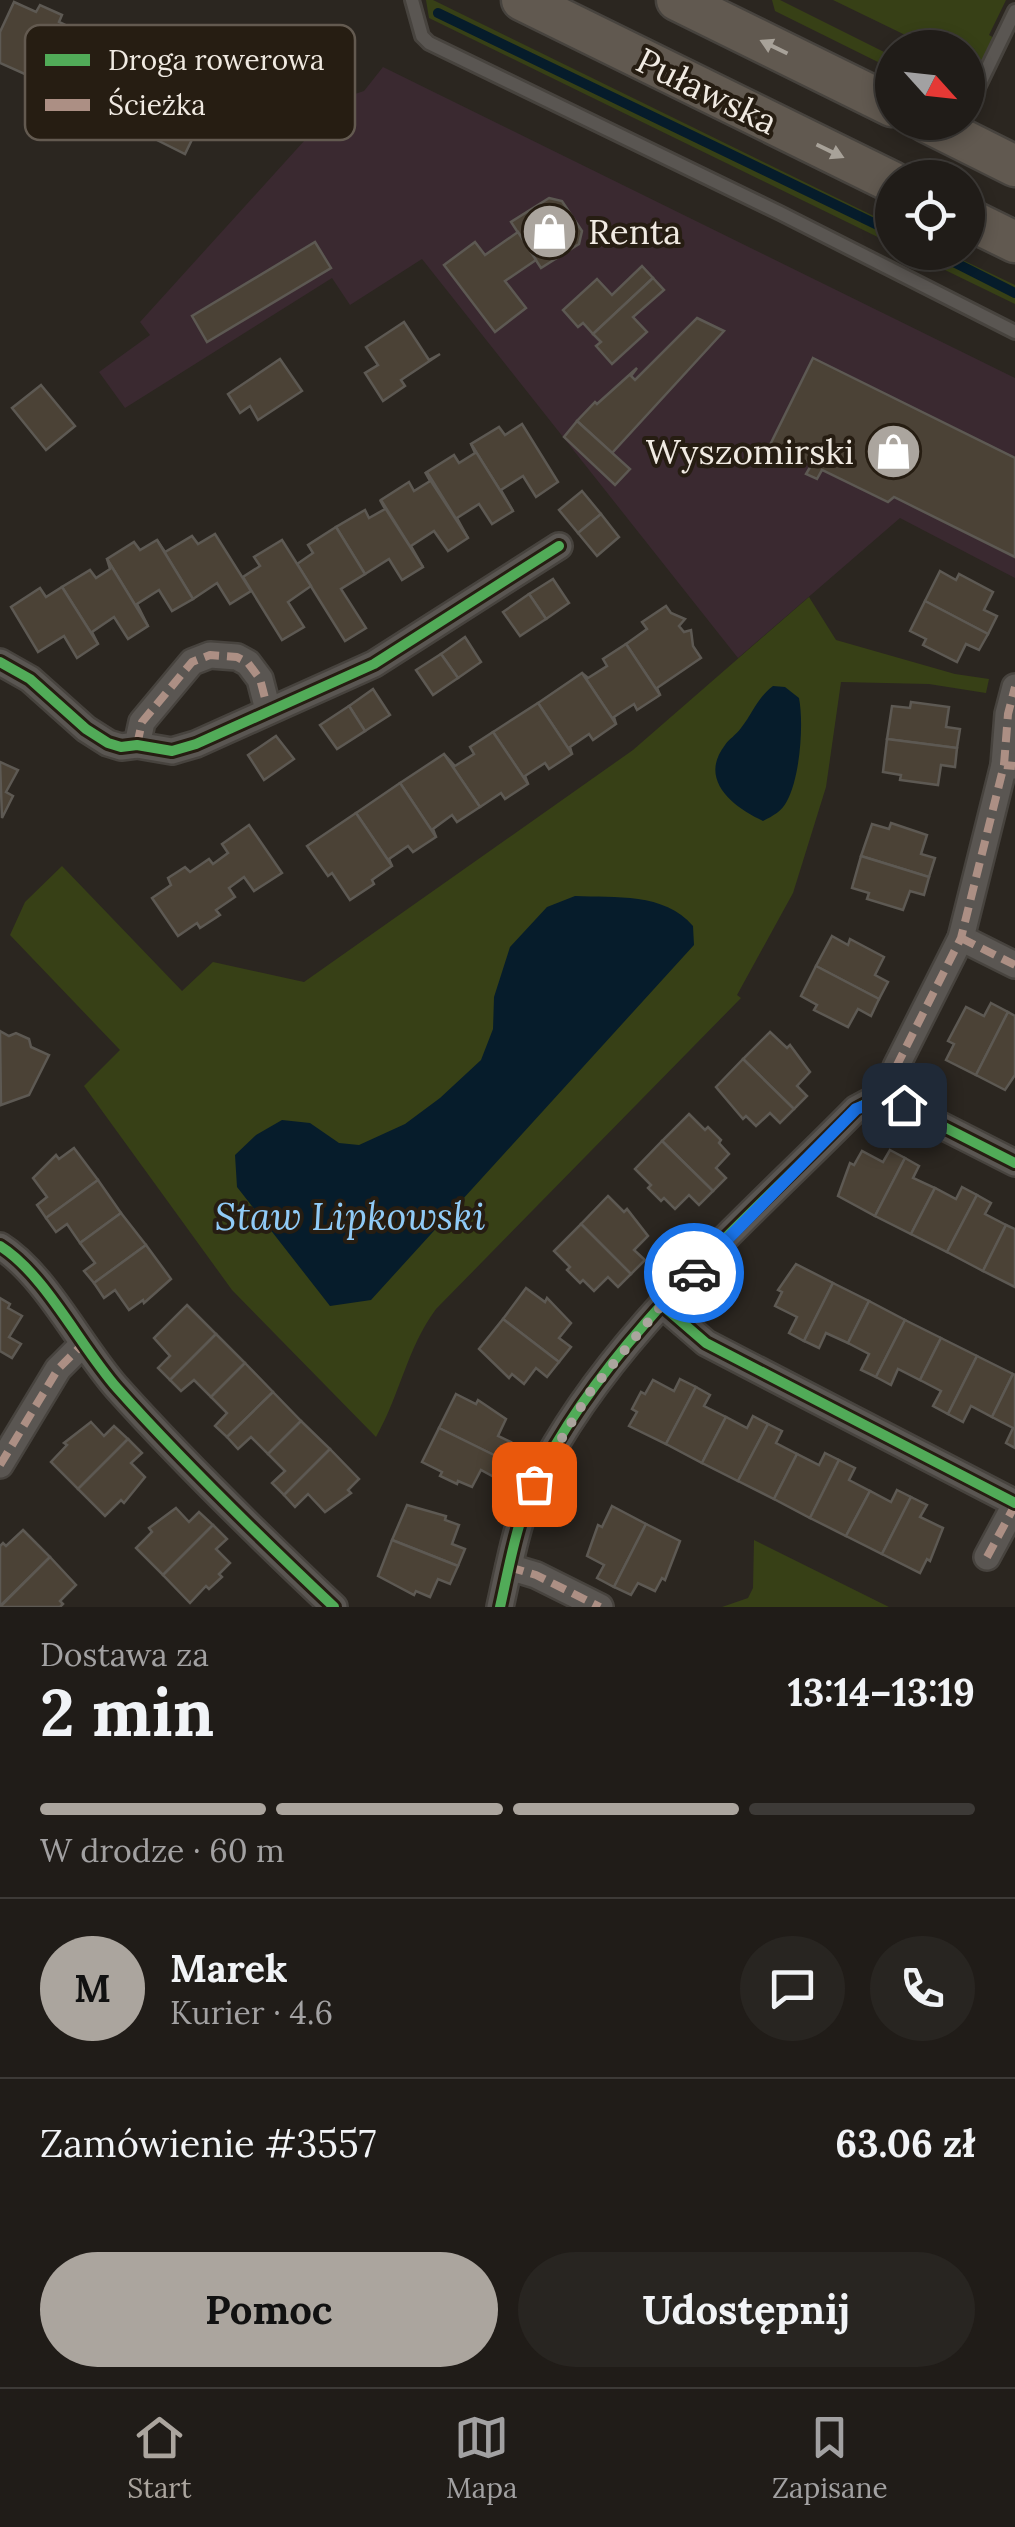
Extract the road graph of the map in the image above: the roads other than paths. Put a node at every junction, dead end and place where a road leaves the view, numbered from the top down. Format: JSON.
{"nodes":[{"id":1,"x":412,"y":0,"type":"edge"},
{"id":2,"x":522,"y":0,"type":"edge"},
{"id":3,"x":677,"y":0,"type":"edge"},
{"id":4,"x":1015,"y":11,"type":"edge"},
{"id":5,"x":985,"y":64,"type":"edge"},
{"id":6,"x":875,"y":98,"type":"edge"},
{"id":7,"x":978,"y":140,"type":"edge"},
{"id":8,"x":1015,"y":166,"type":"edge"},
{"id":9,"x":875,"y":174,"type":"edge"},
{"id":10,"x":985,"y":227,"type":"edge"},
{"id":11,"x":1015,"y":242,"type":"edge"},
{"id":12,"x":1015,"y":332,"type":"edge"},
{"id":13,"x":559,"y":546,"type":"dead end"},
{"id":14,"x":0,"y":662,"type":"edge"},
{"id":15,"x":1015,"y":686,"type":"edge"},
{"id":16,"x":268,"y":710,"type":"junction"},
{"id":17,"x":137,"y":745,"type":"junction"},
{"id":18,"x":1009,"y":765,"type":"edge"},
{"id":19,"x":961,"y":938,"type":"junction"},
{"id":20,"x":1015,"y":965,"type":"edge"},
{"id":21,"x":896,"y":1068,"type":"dead end"},
{"id":22,"x":1015,"y":1164,"type":"edge"},
{"id":23,"x":0,"y":1246,"type":"edge"},
{"id":24,"x":662,"y":1305,"type":"junction"},
{"id":25,"x":82,"y":1345,"type":"junction"},
{"id":26,"x":0,"y":1465,"type":"edge"},
{"id":27,"x":1015,"y":1504,"type":"edge"},
{"id":28,"x":986,"y":1556,"type":"dead end"},
{"id":29,"x":509,"y":1567,"type":"junction"},
{"id":30,"x":334,"y":1607,"type":"edge"},
{"id":31,"x":500,"y":1607,"type":"edge"},
{"id":32,"x":600,"y":1607,"type":"edge"}],
"edges":[{"from":1,"to":12,"type":"lane"},
{"from":2,"to":9,"type":"main road","name":"Puławska","one_way":true},
{"from":6,"to":3,"type":"main road","name":"Puławska","one_way":true},
{"from":4,"to":5,"type":"lane"},
{"from":7,"to":8,"type":"main road"},
{"from":10,"to":11,"type":"main road"},
{"from":13,"to":16,"type":"street"},
{"from":14,"to":17,"type":"street"},
{"from":15,"to":18,"type":"street"},
{"from":16,"to":17,"type":"street"},
{"from":16,"to":17,"type":"street"},
{"from":18,"to":19,"type":"street"},
{"from":19,"to":20,"type":"street"},
{"from":19,"to":21,"type":"street"},
{"from":22,"to":24,"type":"street"},
{"from":23,"to":25,"type":"street"},
{"from":24,"to":27,"type":"street"},
{"from":24,"to":29,"type":"street"},
{"from":25,"to":26,"type":"street"},
{"from":25,"to":30,"type":"street"},
{"from":27,"to":28,"type":"street"},
{"from":29,"to":31,"type":"street"},
{"from":29,"to":32,"type":"street"}]}
